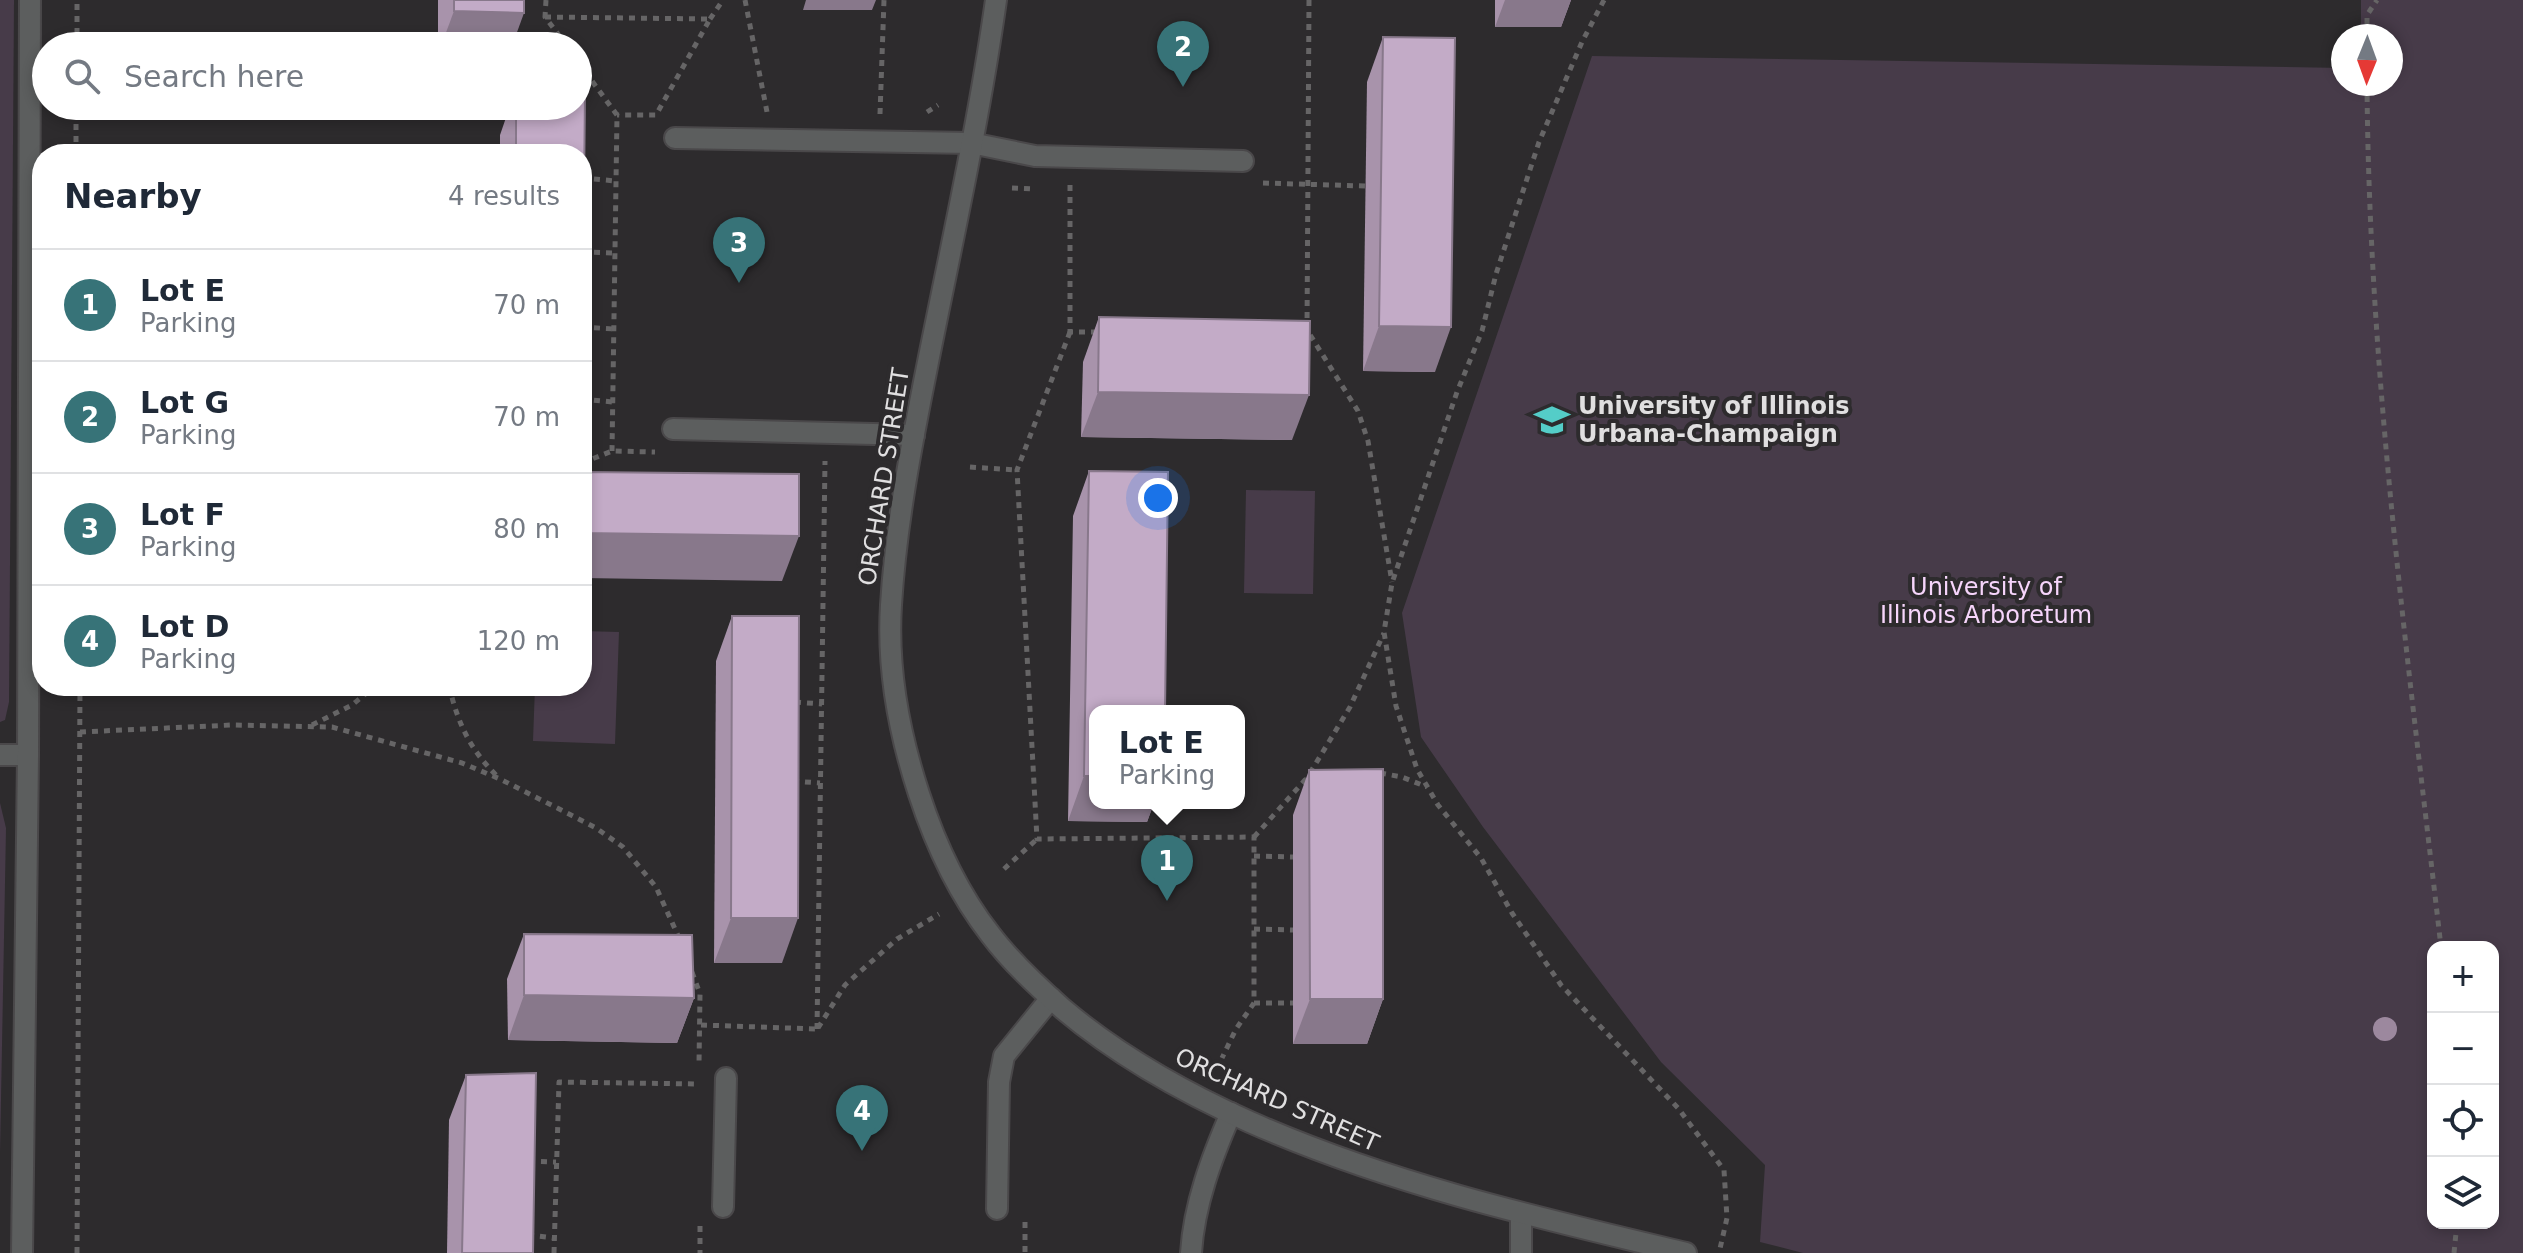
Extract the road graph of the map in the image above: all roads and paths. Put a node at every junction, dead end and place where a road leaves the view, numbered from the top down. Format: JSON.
{"nodes":[{"id":1,"x":30,"y":0,"type":"edge"},
{"id":2,"x":77,"y":0,"type":"edge"},
{"id":3,"x":546,"y":0,"type":"edge"},
{"id":4,"x":723,"y":0,"type":"edge"},
{"id":5,"x":745,"y":0,"type":"edge"},
{"id":6,"x":884,"y":0,"type":"edge"},
{"id":7,"x":996,"y":0,"type":"edge"},
{"id":8,"x":1309,"y":0,"type":"edge"},
{"id":9,"x":1604,"y":0,"type":"edge"},
{"id":10,"x":2377,"y":0,"type":"edge"},
{"id":11,"x":545,"y":17,"type":"junction"},
{"id":12,"x":710,"y":19,"type":"junction"},
{"id":13,"x":2367,"y":24,"type":"edge"},
{"id":14,"x":77,"y":32,"type":"edge"},
{"id":15,"x":556,"y":32,"type":"edge"},
{"id":16,"x":592,"y":81,"type":"edge"},
{"id":17,"x":2367,"y":96,"type":"edge"},
{"id":18,"x":617,"y":115,"type":"junction"},
{"id":19,"x":768,"y":117,"type":"dead end"},
{"id":20,"x":880,"y":119,"type":"dead end"},
{"id":21,"x":76,"y":120,"type":"edge"},
{"id":22,"x":675,"y":138,"type":"dead end"},
{"id":23,"x":971,"y":143,"type":"junction"},
{"id":24,"x":76,"y":144,"type":"edge"},
{"id":25,"x":1243,"y":161,"type":"dead end"},
{"id":26,"x":592,"y":179,"type":"edge"},
{"id":27,"x":1070,"y":180,"type":"dead end"},
{"id":28,"x":616,"y":181,"type":"junction"},
{"id":29,"x":592,"y":252,"type":"edge"},
{"id":30,"x":615,"y":253,"type":"junction"},
{"id":31,"x":592,"y":328,"type":"edge"},
{"id":32,"x":614,"y":329,"type":"junction"},
{"id":33,"x":1293,"y":330,"type":"edge"},
{"id":34,"x":1307,"y":330,"type":"junction"},
{"id":35,"x":1115,"y":331,"type":"edge"},
{"id":36,"x":1070,"y":332,"type":"junction"},
{"id":37,"x":592,"y":400,"type":"edge"},
{"id":38,"x":613,"y":402,"type":"junction"},
{"id":39,"x":673,"y":429,"type":"dead end"},
{"id":40,"x":914,"y":435,"type":"junction"},
{"id":41,"x":825,"y":456,"type":"dead end"},
{"id":42,"x":592,"y":459,"type":"edge"},
{"id":43,"x":970,"y":467,"type":"dead end"},
{"id":44,"x":1017,"y":470,"type":"junction"},
{"id":45,"x":1392,"y":583,"type":"junction"},
{"id":46,"x":1384,"y":632,"type":"junction"},
{"id":47,"x":80,"y":696,"type":"edge"},
{"id":48,"x":361,"y":696,"type":"edge"},
{"id":49,"x":452,"y":696,"type":"edge"},
{"id":50,"x":783,"y":701,"type":"edge"},
{"id":51,"x":822,"y":704,"type":"junction"},
{"id":52,"x":307,"y":727,"type":"junction"},
{"id":53,"x":80,"y":732,"type":"junction"},
{"id":54,"x":0,"y":755,"type":"edge"},
{"id":55,"x":28,"y":755,"type":"junction"},
{"id":56,"x":1379,"y":773,"type":"edge"},
{"id":57,"x":1323,"y":774,"type":"edge"},
{"id":58,"x":500,"y":779,"type":"junction"},
{"id":59,"x":1305,"y":780,"type":"junction"},
{"id":60,"x":782,"y":781,"type":"edge"},
{"id":61,"x":820,"y":783,"type":"junction"},
{"id":62,"x":1427,"y":787,"type":"junction"},
{"id":63,"x":1254,"y":837,"type":"junction"},
{"id":64,"x":1037,"y":839,"type":"junction"},
{"id":65,"x":1254,"y":856,"type":"junction"},
{"id":66,"x":1293,"y":857,"type":"dead end"},
{"id":67,"x":1004,"y":869,"type":"dead end"},
{"id":68,"x":939,"y":914,"type":"dead end"},
{"id":69,"x":1254,"y":929,"type":"junction"},
{"id":70,"x":1293,"y":930,"type":"dead end"},
{"id":71,"x":2440,"y":941,"type":"edge"},
{"id":72,"x":684,"y":950,"type":"edge"},
{"id":73,"x":689,"y":965,"type":"edge"},
{"id":74,"x":1051,"y":998,"type":"junction"},
{"id":75,"x":1254,"y":1003,"type":"junction"},
{"id":76,"x":1293,"y":1003,"type":"dead end"},
{"id":77,"x":701,"y":1025,"type":"junction"},
{"id":78,"x":817,"y":1029,"type":"junction"},
{"id":79,"x":1222,"y":1058,"type":"dead end"},
{"id":80,"x":726,"y":1078,"type":"dead end"},
{"id":81,"x":1231,"y":1113,"type":"junction"},
{"id":82,"x":519,"y":1161,"type":"edge"},
{"id":83,"x":556,"y":1162,"type":"junction"},
{"id":84,"x":723,"y":1207,"type":"dead end"},
{"id":85,"x":997,"y":1209,"type":"dead end"},
{"id":86,"x":1521,"y":1214,"type":"junction"},
{"id":87,"x":700,"y":1222,"type":"dead end"},
{"id":88,"x":2456,"y":1229,"type":"edge"},
{"id":89,"x":518,"y":1234,"type":"edge"},
{"id":90,"x":555,"y":1238,"type":"junction"},
{"id":91,"x":22,"y":1253,"type":"edge"},
{"id":92,"x":77,"y":1253,"type":"edge"},
{"id":93,"x":554,"y":1253,"type":"edge"},
{"id":94,"x":700,"y":1253,"type":"edge"},
{"id":95,"x":1191,"y":1253,"type":"edge"},
{"id":96,"x":1521,"y":1253,"type":"edge"},
{"id":97,"x":1686,"y":1253,"type":"edge"},
{"id":98,"x":1719,"y":1253,"type":"edge"},
{"id":99,"x":2454,"y":1253,"type":"edge"}],
"edges":[{"from":1,"to":55,"type":"street"},
{"from":2,"to":14,"type":"path"},
{"from":3,"to":11,"type":"path"},
{"from":4,"to":12,"type":"path"},
{"from":5,"to":19,"type":"path"},
{"from":6,"to":20,"type":"path"},
{"from":7,"to":23,"type":"street","name":"ORCHARD STREET"},
{"from":8,"to":34,"type":"path"},
{"from":9,"to":45,"type":"path"},
{"from":10,"to":13,"type":"path"},
{"from":11,"to":12,"type":"path"},
{"from":11,"to":15,"type":"path"},
{"from":12,"to":18,"type":"path"},
{"from":16,"to":18,"type":"path"},
{"from":17,"to":71,"type":"path"},
{"from":18,"to":28,"type":"path"},
{"from":21,"to":24,"type":"path"},
{"from":22,"to":23,"type":"street"},
{"from":23,"to":25,"type":"street"},
{"from":23,"to":40,"type":"street","name":"ORCHARD STREET"},
{"from":26,"to":28,"type":"path"},
{"from":27,"to":36,"type":"path"},
{"from":28,"to":30,"type":"path"},
{"from":29,"to":30,"type":"path"},
{"from":30,"to":32,"type":"path"},
{"from":31,"to":32,"type":"path"},
{"from":32,"to":38,"type":"path"},
{"from":33,"to":34,"type":"path"},
{"from":34,"to":45,"type":"path"},
{"from":35,"to":36,"type":"path"},
{"from":36,"to":44,"type":"path"},
{"from":37,"to":38,"type":"path"},
{"from":38,"to":42,"type":"path"},
{"from":39,"to":40,"type":"street"},
{"from":40,"to":74,"type":"street","name":"ORCHARD STREET"},
{"from":41,"to":51,"type":"path"},
{"from":43,"to":44,"type":"path"},
{"from":44,"to":64,"type":"path"},
{"from":45,"to":46,"type":"path"},
{"from":46,"to":59,"type":"path"},
{"from":46,"to":62,"type":"path"},
{"from":47,"to":53,"type":"path"},
{"from":48,"to":52,"type":"path"},
{"from":49,"to":58,"type":"path"},
{"from":50,"to":51,"type":"path"},
{"from":51,"to":61,"type":"path"},
{"from":52,"to":53,"type":"path"},
{"from":52,"to":58,"type":"path"},
{"from":53,"to":92,"type":"path"},
{"from":54,"to":55,"type":"street"},
{"from":55,"to":91,"type":"street"},
{"from":56,"to":62,"type":"path"},
{"from":57,"to":59,"type":"path"},
{"from":58,"to":72,"type":"path"},
{"from":59,"to":63,"type":"path"},
{"from":60,"to":61,"type":"path"},
{"from":61,"to":78,"type":"path"},
{"from":62,"to":98,"type":"path"},
{"from":63,"to":64,"type":"path"},
{"from":63,"to":65,"type":"path"},
{"from":64,"to":67,"type":"path"},
{"from":65,"to":66,"type":"path"},
{"from":65,"to":69,"type":"path"},
{"from":68,"to":78,"type":"path"},
{"from":69,"to":70,"type":"path"},
{"from":69,"to":75,"type":"path"},
{"from":73,"to":77,"type":"path"},
{"from":74,"to":81,"type":"street","name":"ORCHARD STREET"},
{"from":74,"to":85,"type":"street"},
{"from":75,"to":76,"type":"path"},
{"from":75,"to":79,"type":"path"},
{"from":77,"to":78,"type":"path"},
{"from":77,"to":83,"type":"path"},
{"from":80,"to":84,"type":"street"},
{"from":81,"to":86,"type":"street","name":"ORCHARD STREET"},
{"from":81,"to":95,"type":"street"},
{"from":82,"to":83,"type":"path"},
{"from":83,"to":90,"type":"path"},
{"from":86,"to":96,"type":"street"},
{"from":86,"to":97,"type":"street","name":"ORCHARD STREET"},
{"from":87,"to":94,"type":"path"},
{"from":88,"to":99,"type":"path"},
{"from":89,"to":90,"type":"path"},
{"from":90,"to":93,"type":"path"}]}
